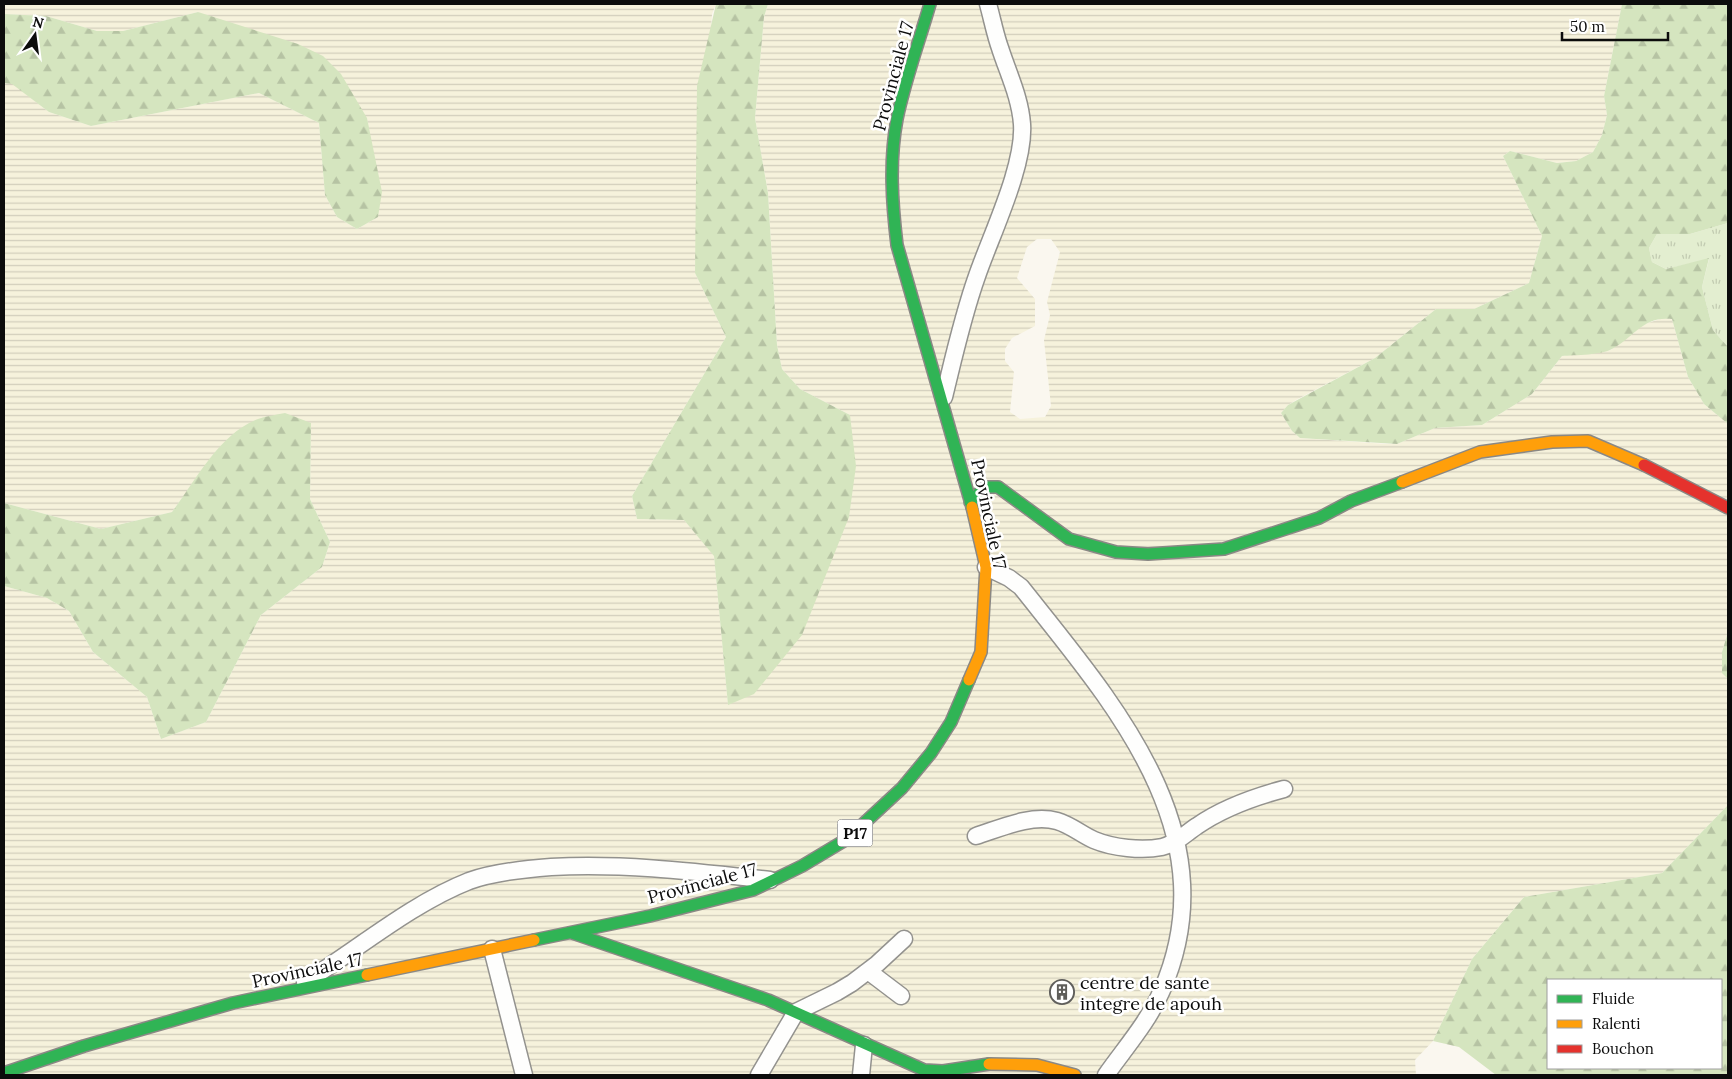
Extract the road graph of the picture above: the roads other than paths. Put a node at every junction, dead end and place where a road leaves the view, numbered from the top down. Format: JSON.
{"nodes":[{"id":1,"x":930,"y":4,"type":"edge"},
{"id":2,"x":988,"y":4,"type":"edge"},
{"id":3,"x":943,"y":401,"type":"junction"},
{"id":4,"x":970,"y":502,"type":"junction"},
{"id":5,"x":1728,"y":508,"type":"edge"},
{"id":6,"x":986,"y":567,"type":"junction"},
{"id":7,"x":1284,"y":789,"type":"dead end"},
{"id":8,"x":976,"y":836,"type":"dead end"},
{"id":9,"x":1177,"y":841,"type":"junction"},
{"id":10,"x":774,"y":881,"type":"junction"},
{"id":11,"x":572,"y":933,"type":"junction"},
{"id":12,"x":904,"y":939,"type":"dead end"},
{"id":13,"x":492,"y":949,"type":"junction"},
{"id":14,"x":868,"y":971,"type":"junction"},
{"id":15,"x":295,"y":989,"type":"junction"},
{"id":16,"x":902,"y":996,"type":"dead end"},
{"id":17,"x":796,"y":1012,"type":"junction"},
{"id":18,"x":864,"y":1045,"type":"junction"},
{"id":19,"x":4,"y":1074,"type":"edge"},
{"id":20,"x":524,"y":1075,"type":"edge"},
{"id":21,"x":759,"y":1075,"type":"edge"},
{"id":22,"x":861,"y":1075,"type":"edge"},
{"id":23,"x":1075,"y":1075,"type":"edge"},
{"id":24,"x":1106,"y":1075,"type":"edge"}],
"edges":[{"from":1,"to":3,"type":"main road","name":"Provinciale 17","number":"P17"},
{"from":2,"to":3,"type":"street"},
{"from":3,"to":4,"type":"main road","name":"Provinciale 17","number":"P17"},
{"from":4,"to":5,"type":"main road"},
{"from":4,"to":6,"type":"main road","name":"Provinciale 17","number":"P17"},
{"from":6,"to":9,"type":"street"},
{"from":6,"to":10,"type":"main road","name":"Provinciale 17","number":"P17"},
{"from":7,"to":9,"type":"street"},
{"from":8,"to":9,"type":"street"},
{"from":9,"to":24,"type":"street"},
{"from":10,"to":11,"type":"main road","name":"Provinciale 17","number":"P17"},
{"from":10,"to":15,"type":"street"},
{"from":11,"to":13,"type":"main road","name":"Provinciale 17","number":"P17"},
{"from":11,"to":17,"type":"main road"},
{"from":12,"to":14,"type":"street"},
{"from":13,"to":15,"type":"main road","name":"Provinciale 17","number":"P17"},
{"from":13,"to":20,"type":"street"},
{"from":14,"to":16,"type":"street"},
{"from":14,"to":17,"type":"street"},
{"from":15,"to":19,"type":"main road","name":"Provinciale 17","number":"P17"},
{"from":17,"to":18,"type":"main road"},
{"from":17,"to":21,"type":"street"},
{"from":18,"to":22,"type":"street"},
{"from":18,"to":23,"type":"main road"}]}
